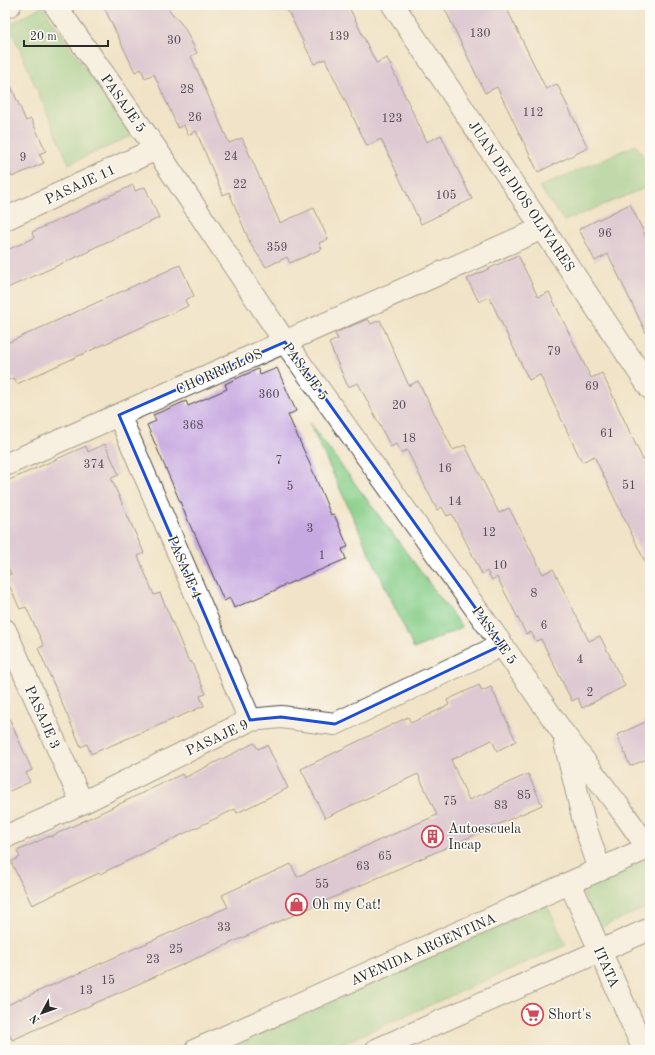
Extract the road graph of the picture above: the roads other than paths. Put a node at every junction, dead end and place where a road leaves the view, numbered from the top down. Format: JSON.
{"nodes":[{"id":1,"x":10,"y":5,"type":"edge"},
{"id":2,"x":55,"y":5,"type":"edge"},
{"id":3,"x":393,"y":5,"type":"edge"},
{"id":4,"x":5,"y":8,"type":"edge"},
{"id":5,"x":156,"y":149,"type":"junction"},
{"id":6,"x":5,"y":219,"type":"edge"},
{"id":7,"x":543,"y":228,"type":"junction"},
{"id":8,"x":285,"y":342,"type":"junction"},
{"id":9,"x":650,"y":388,"type":"edge"},
{"id":10,"x":119,"y":414,"type":"junction"},
{"id":11,"x":5,"y":465,"type":"edge"},
{"id":12,"x":5,"y":630,"type":"edge"},
{"id":13,"x":502,"y":645,"type":"junction"},
{"id":14,"x":250,"y":720,"type":"junction"},
{"id":15,"x":563,"y":733,"type":"junction"},
{"id":16,"x":82,"y":803,"type":"junction"},
{"id":17,"x":5,"y":837,"type":"edge"},
{"id":18,"x":649,"y":848,"type":"edge"},
{"id":19,"x":600,"y":870,"type":"junction"},
{"id":20,"x":570,"y":884,"type":"junction"},
{"id":21,"x":650,"y":929,"type":"edge"},
{"id":22,"x":600,"y":951,"type":"junction"},
{"id":23,"x":196,"y":1050,"type":"edge"},
{"id":24,"x":376,"y":1050,"type":"edge"},
{"id":25,"x":644,"y":1050,"type":"edge"}],
"edges":[{"from":1,"to":4,"type":"street"},
{"from":2,"to":5,"type":"street","name":"PASAJE 5"},
{"from":3,"to":7,"type":"street","name":"JUAN DE DIOS OLIVARES"},
{"from":5,"to":6,"type":"street","name":"PASAJE 11"},
{"from":5,"to":8,"type":"street","name":"PASAJE 5"},
{"from":7,"to":8,"type":"street","name":"CHORRILLOS"},
{"from":7,"to":9,"type":"street","name":"JUAN DE DIOS OLIVARES"},
{"from":8,"to":10,"type":"street","name":"CHORRILLOS"},
{"from":8,"to":13,"type":"street","name":"PASAJE 5"},
{"from":10,"to":11,"type":"street","name":"CHORRILLOS"},
{"from":10,"to":14,"type":"street","name":"PASAJE 4"},
{"from":12,"to":16,"type":"street","name":"PASAJE 3"},
{"from":13,"to":14,"type":"street","name":"PASAJE 9"},
{"from":13,"to":15,"type":"street","name":"PASAJE 5"},
{"from":14,"to":16,"type":"street","name":"PASAJE 9"},
{"from":15,"to":18,"type":"street","name":"PASAJE 5"},
{"from":15,"to":19,"type":"street","name":"PASAJE 5"},
{"from":16,"to":17,"type":"street","name":"PASAJE 9"},
{"from":18,"to":19,"type":"street","name":"AVENIDA ARGENTINA"},
{"from":19,"to":20,"type":"street","name":"AVENIDA ARGENTINA"},
{"from":20,"to":22,"type":"street","name":"ITATA"},
{"from":20,"to":23,"type":"street","name":"AVENIDA ARGENTINA"},
{"from":21,"to":22,"type":"street"},
{"from":22,"to":24,"type":"street"},
{"from":22,"to":25,"type":"street","name":"ITATA"}]}
